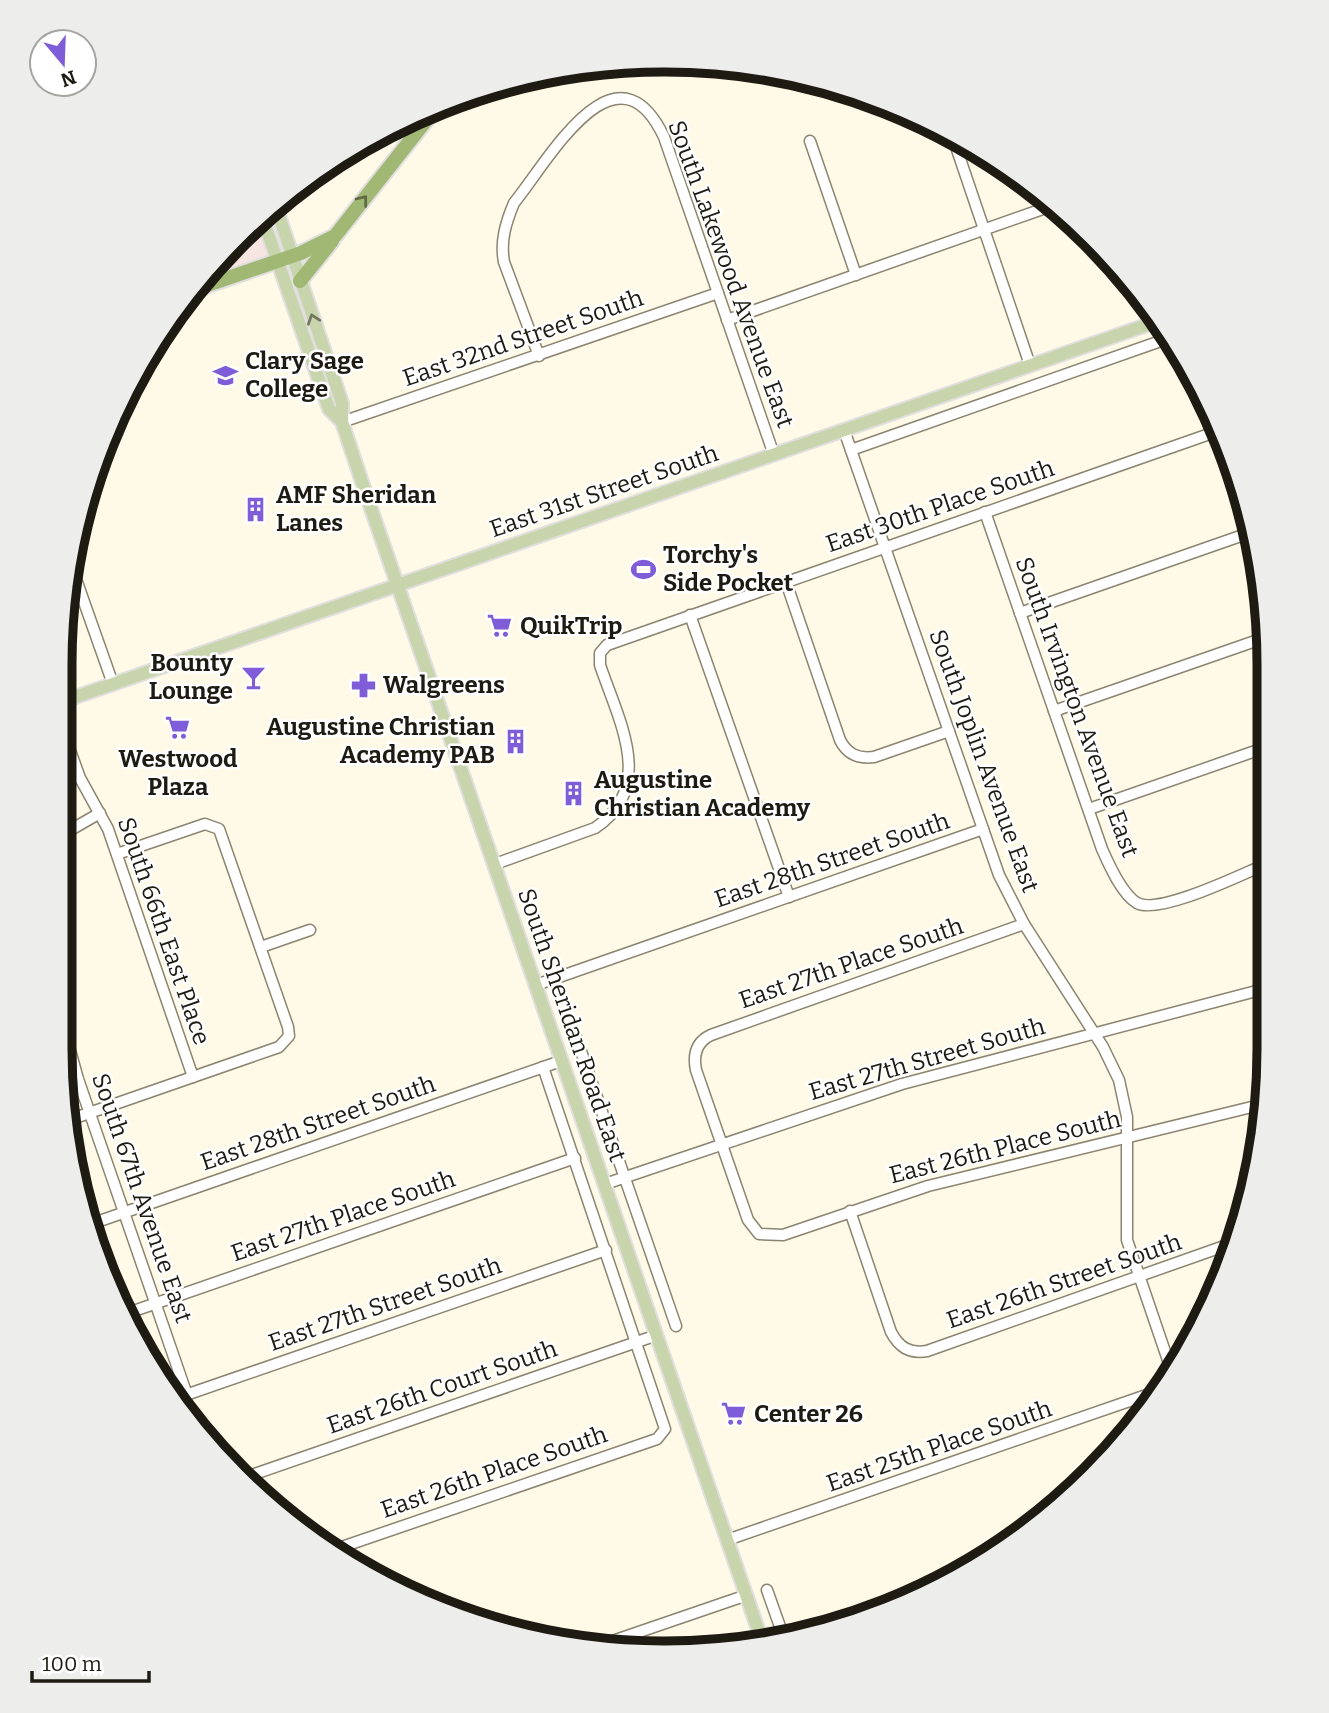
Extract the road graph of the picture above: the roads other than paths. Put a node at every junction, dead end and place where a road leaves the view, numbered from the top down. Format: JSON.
{"nodes":[{"id":1,"x":424,"y":123,"type":"edge"},
{"id":2,"x":810,"y":141,"type":"dead end"},
{"id":3,"x":957,"y":149,"type":"edge"},
{"id":4,"x":1043,"y":209,"type":"edge"},
{"id":5,"x":279,"y":215,"type":"edge"},
{"id":6,"x":266,"y":227,"type":"edge"},
{"id":7,"x":985,"y":230,"type":"junction"},
{"id":8,"x":335,"y":236,"type":"junction"},
{"id":9,"x":292,"y":256,"type":"junction"},
{"id":10,"x":278,"y":261,"type":"junction"},
{"id":11,"x":856,"y":275,"type":"junction"},
{"id":12,"x":300,"y":281,"type":"junction"},
{"id":13,"x":211,"y":284,"type":"edge"},
{"id":14,"x":718,"y":293,"type":"junction"},
{"id":15,"x":727,"y":320,"type":"junction"},
{"id":16,"x":1149,"y":324,"type":"edge"},
{"id":17,"x":1161,"y":341,"type":"edge"},
{"id":18,"x":538,"y":356,"type":"junction"},
{"id":19,"x":1030,"y":365,"type":"junction"},
{"id":20,"x":342,"y":422,"type":"junction"},
{"id":21,"x":844,"y":430,"type":"junction"},
{"id":22,"x":1210,"y":434,"type":"edge"},
{"id":23,"x":851,"y":450,"type":"junction"},
{"id":24,"x":774,"y":455,"type":"junction"},
{"id":25,"x":985,"y":512,"type":"junction"},
{"id":26,"x":1243,"y":535,"type":"edge"},
{"id":27,"x":885,"y":547,"type":"junction"},
{"id":28,"x":786,"y":582,"type":"junction"},
{"id":29,"x":78,"y":584,"type":"edge"},
{"id":30,"x":398,"y":585,"type":"junction"},
{"id":31,"x":1020,"y":613,"type":"junction"},
{"id":32,"x":690,"y":615,"type":"junction"},
{"id":33,"x":1256,"y":641,"type":"edge"},
{"id":34,"x":113,"y":684,"type":"junction"},
{"id":35,"x":72,"y":698,"type":"edge"},
{"id":36,"x":1054,"y":711,"type":"junction"},
{"id":37,"x":948,"y":731,"type":"junction"},
{"id":38,"x":1257,"y":750,"type":"edge"},
{"id":39,"x":72,"y":755,"type":"edge"},
{"id":40,"x":1089,"y":809,"type":"junction"},
{"id":41,"x":100,"y":813,"type":"junction"},
{"id":42,"x":72,"y":829,"type":"edge"},
{"id":43,"x":983,"y":829,"type":"junction"},
{"id":44,"x":117,"y":854,"type":"junction"},
{"id":45,"x":495,"y":864,"type":"junction"},
{"id":46,"x":1257,"y":868,"type":"edge"},
{"id":47,"x":789,"y":897,"type":"junction"},
{"id":48,"x":1024,"y":924,"type":"junction"},
{"id":49,"x":310,"y":930,"type":"dead end"},
{"id":50,"x":261,"y":947,"type":"junction"},
{"id":51,"x":536,"y":985,"type":"junction"},
{"id":52,"x":1257,"y":991,"type":"edge"},
{"id":53,"x":573,"y":1028,"type":"dead end"},
{"id":54,"x":1094,"y":1034,"type":"junction"},
{"id":55,"x":72,"y":1056,"type":"edge"},
{"id":56,"x":561,"y":1061,"type":"junction"},
{"id":57,"x":543,"y":1067,"type":"junction"},
{"id":58,"x":193,"y":1077,"type":"junction"},
{"id":59,"x":1254,"y":1106,"type":"edge"},
{"id":60,"x":89,"y":1113,"type":"junction"},
{"id":61,"x":76,"y":1118,"type":"edge"},
{"id":62,"x":1127,"y":1138,"type":"junction"},
{"id":63,"x":721,"y":1144,"type":"junction"},
{"id":64,"x":575,"y":1158,"type":"junction"},
{"id":65,"x":625,"y":1177,"type":"junction"},
{"id":66,"x":605,"y":1184,"type":"junction"},
{"id":67,"x":850,"y":1211,"type":"junction"},
{"id":68,"x":124,"y":1212,"type":"junction"},
{"id":69,"x":98,"y":1221,"type":"edge"},
{"id":70,"x":1223,"y":1247,"type":"edge"},
{"id":71,"x":606,"y":1250,"type":"junction"},
{"id":72,"x":1138,"y":1278,"type":"junction"},
{"id":73,"x":156,"y":1303,"type":"junction"},
{"id":74,"x":133,"y":1311,"type":"edge"},
{"id":75,"x":676,"y":1326,"type":"dead end"},
{"id":76,"x":657,"y":1335,"type":"junction"},
{"id":77,"x":637,"y":1342,"type":"junction"},
{"id":78,"x":1167,"y":1362,"type":"edge"},
{"id":79,"x":187,"y":1395,"type":"joint"},
{"id":80,"x":1144,"y":1396,"type":"edge"},
{"id":81,"x":666,"y":1429,"type":"joint"},
{"id":82,"x":252,"y":1475,"type":"edge"},
{"id":83,"x":727,"y":1540,"type":"junction"},
{"id":84,"x":343,"y":1546,"type":"edge"},
{"id":85,"x":767,"y":1590,"type":"dead end"},
{"id":86,"x":747,"y":1595,"type":"junction"},
{"id":87,"x":781,"y":1630,"type":"edge"},
{"id":88,"x":759,"y":1633,"type":"edge"},
{"id":89,"x":618,"y":1639,"type":"edge"}],
"edges":[{"from":8,"to":1,"type":"highway","one_way":true},
{"from":2,"to":11,"type":"street"},
{"from":3,"to":7,"type":"street"},
{"from":4,"to":7,"type":"street"},
{"from":5,"to":9,"type":"main road","name":"South Sheridan Road East"},
{"from":6,"to":10,"type":"main road","name":"South Sheridan Road East"},
{"from":7,"to":11,"type":"street"},
{"from":7,"to":19,"type":"street"},
{"from":8,"to":9,"type":"highway"},
{"from":8,"to":12,"type":"highway"},
{"from":9,"to":10,"type":"highway"},
{"from":9,"to":12,"type":"main road","name":"South Sheridan Road East"},
{"from":10,"to":13,"type":"highway"},
{"from":10,"to":20,"type":"main road","name":"South Sheridan Road East"},
{"from":11,"to":15,"type":"street"},
{"from":20,"to":12,"type":"main road","name":"South Sheridan Road East","one_way":true},
{"from":14,"to":15,"type":"street","name":"South Lakewood Avenue East"},
{"from":14,"to":18,"type":"street","name":"East 32nd Street South"},
{"from":14,"to":18,"type":"street","name":"South Lakewood Avenue East"},
{"from":15,"to":24,"type":"street","name":"South Lakewood Avenue East"},
{"from":16,"to":19,"type":"main road","name":"East 31st Street South"},
{"from":17,"to":23,"type":"street"},
{"from":18,"to":20,"type":"street","name":"East 32nd Street South"},
{"from":19,"to":21,"type":"main road","name":"East 31st Street South"},
{"from":20,"to":30,"type":"main road","name":"South Sheridan Road East"},
{"from":21,"to":23,"type":"street","name":"South Joplin Avenue East"},
{"from":21,"to":24,"type":"main road","name":"East 31st Street South"},
{"from":22,"to":25,"type":"street","name":"East 30th Place South"},
{"from":23,"to":27,"type":"street","name":"South Joplin Avenue East"},
{"from":24,"to":30,"type":"main road","name":"East 31st Street South"},
{"from":25,"to":27,"type":"street","name":"East 30th Place South"},
{"from":25,"to":31,"type":"street","name":"South Irvington Avenue East"},
{"from":26,"to":31,"type":"street"},
{"from":27,"to":28,"type":"street","name":"East 30th Place South"},
{"from":27,"to":37,"type":"street","name":"South Joplin Avenue East"},
{"from":28,"to":32,"type":"street","name":"East 30th Place South"},
{"from":28,"to":37,"type":"street"},
{"from":29,"to":34,"type":"street"},
{"from":30,"to":34,"type":"main road","name":"East 31st Street South"},
{"from":30,"to":45,"type":"main road","name":"South Sheridan Road East"},
{"from":31,"to":36,"type":"street","name":"South Irvington Avenue East"},
{"from":32,"to":45,"type":"street","name":"East 30th Place South"},
{"from":32,"to":47,"type":"street"},
{"from":33,"to":36,"type":"street"},
{"from":34,"to":35,"type":"main road","name":"East 31st Street South"},
{"from":36,"to":40,"type":"street","name":"South Irvington Avenue East"},
{"from":37,"to":43,"type":"street","name":"South Joplin Avenue East"},
{"from":38,"to":40,"type":"street"},
{"from":39,"to":41,"type":"street","name":"South 66th East Place"},
{"from":40,"to":46,"type":"street","name":"South Irvington Avenue East"},
{"from":41,"to":42,"type":"street"},
{"from":41,"to":44,"type":"street","name":"South 66th East Place"},
{"from":43,"to":47,"type":"street","name":"East 28th Street South"},
{"from":43,"to":48,"type":"street","name":"South Joplin Avenue East"},
{"from":44,"to":50,"type":"street"},
{"from":44,"to":58,"type":"street","name":"South 66th East Place"},
{"from":45,"to":51,"type":"main road","name":"South Sheridan Road East"},
{"from":47,"to":51,"type":"street","name":"East 28th Street South"},
{"from":48,"to":54,"type":"street","name":"South Joplin Avenue East"},
{"from":48,"to":63,"type":"street","name":"East 27th Place South"},
{"from":49,"to":50,"type":"street"},
{"from":50,"to":58,"type":"street"},
{"from":51,"to":56,"type":"main road","name":"South Sheridan Road East"},
{"from":52,"to":54,"type":"street","name":"East 27th Street South"},
{"from":53,"to":65,"type":"street","name":"South Sheridan Road East"},
{"from":54,"to":62,"type":"street","name":"South Joplin Avenue East"},
{"from":54,"to":63,"type":"street","name":"East 27th Street South"},
{"from":55,"to":60,"type":"street","name":"South 67th Avenue East"},
{"from":56,"to":57,"type":"street","name":"East 28th Street South"},
{"from":56,"to":66,"type":"main road","name":"South Sheridan Road East"},
{"from":57,"to":64,"type":"street","name":"South Sheridan Road East"},
{"from":57,"to":68,"type":"street","name":"East 28th Street South"},
{"from":58,"to":60,"type":"street"},
{"from":59,"to":62,"type":"street","name":"East 26th Place South"},
{"from":60,"to":61,"type":"street"},
{"from":60,"to":68,"type":"street","name":"South 67th Avenue East"},
{"from":62,"to":67,"type":"street","name":"East 26th Place South"},
{"from":62,"to":72,"type":"street","name":"South Joplin Avenue East"},
{"from":63,"to":65,"type":"street","name":"East 27th Street South"},
{"from":63,"to":67,"type":"street","name":"East 26th Place South"},
{"from":64,"to":71,"type":"street","name":"South Sheridan Road East"},
{"from":64,"to":73,"type":"street","name":"East 27th Place South"},
{"from":65,"to":66,"type":"street","name":"East 27th Street South"},
{"from":65,"to":75,"type":"street","name":"South Sheridan Road East"},
{"from":66,"to":76,"type":"main road","name":"South Sheridan Road East"},
{"from":67,"to":72,"type":"street","name":"East 26th Street South"},
{"from":68,"to":69,"type":"street","name":"East 28th Street South"},
{"from":68,"to":73,"type":"street","name":"South 67th Avenue East"},
{"from":70,"to":72,"type":"street","name":"East 26th Street South"},
{"from":71,"to":77,"type":"street","name":"South Sheridan Road East"},
{"from":71,"to":79,"type":"street","name":"East 27th Street South"},
{"from":72,"to":78,"type":"street","name":"South Joplin Avenue East"},
{"from":73,"to":74,"type":"street","name":"East 27th Place South"},
{"from":73,"to":79,"type":"street","name":"South 67th Avenue East"},
{"from":76,"to":77,"type":"street","name":"East 26th Court South"},
{"from":76,"to":83,"type":"main road","name":"South Sheridan Road East"},
{"from":77,"to":81,"type":"street","name":"South Sheridan Road East"},
{"from":77,"to":82,"type":"street","name":"East 26th Court South"},
{"from":80,"to":83,"type":"street","name":"East 25th Place South"},
{"from":81,"to":84,"type":"street","name":"East 26th Place South"},
{"from":83,"to":86,"type":"main road","name":"South Sheridan Road East"},
{"from":85,"to":87,"type":"street"},
{"from":86,"to":88,"type":"main road","name":"South Sheridan Road East"},
{"from":86,"to":89,"type":"street"}]}
